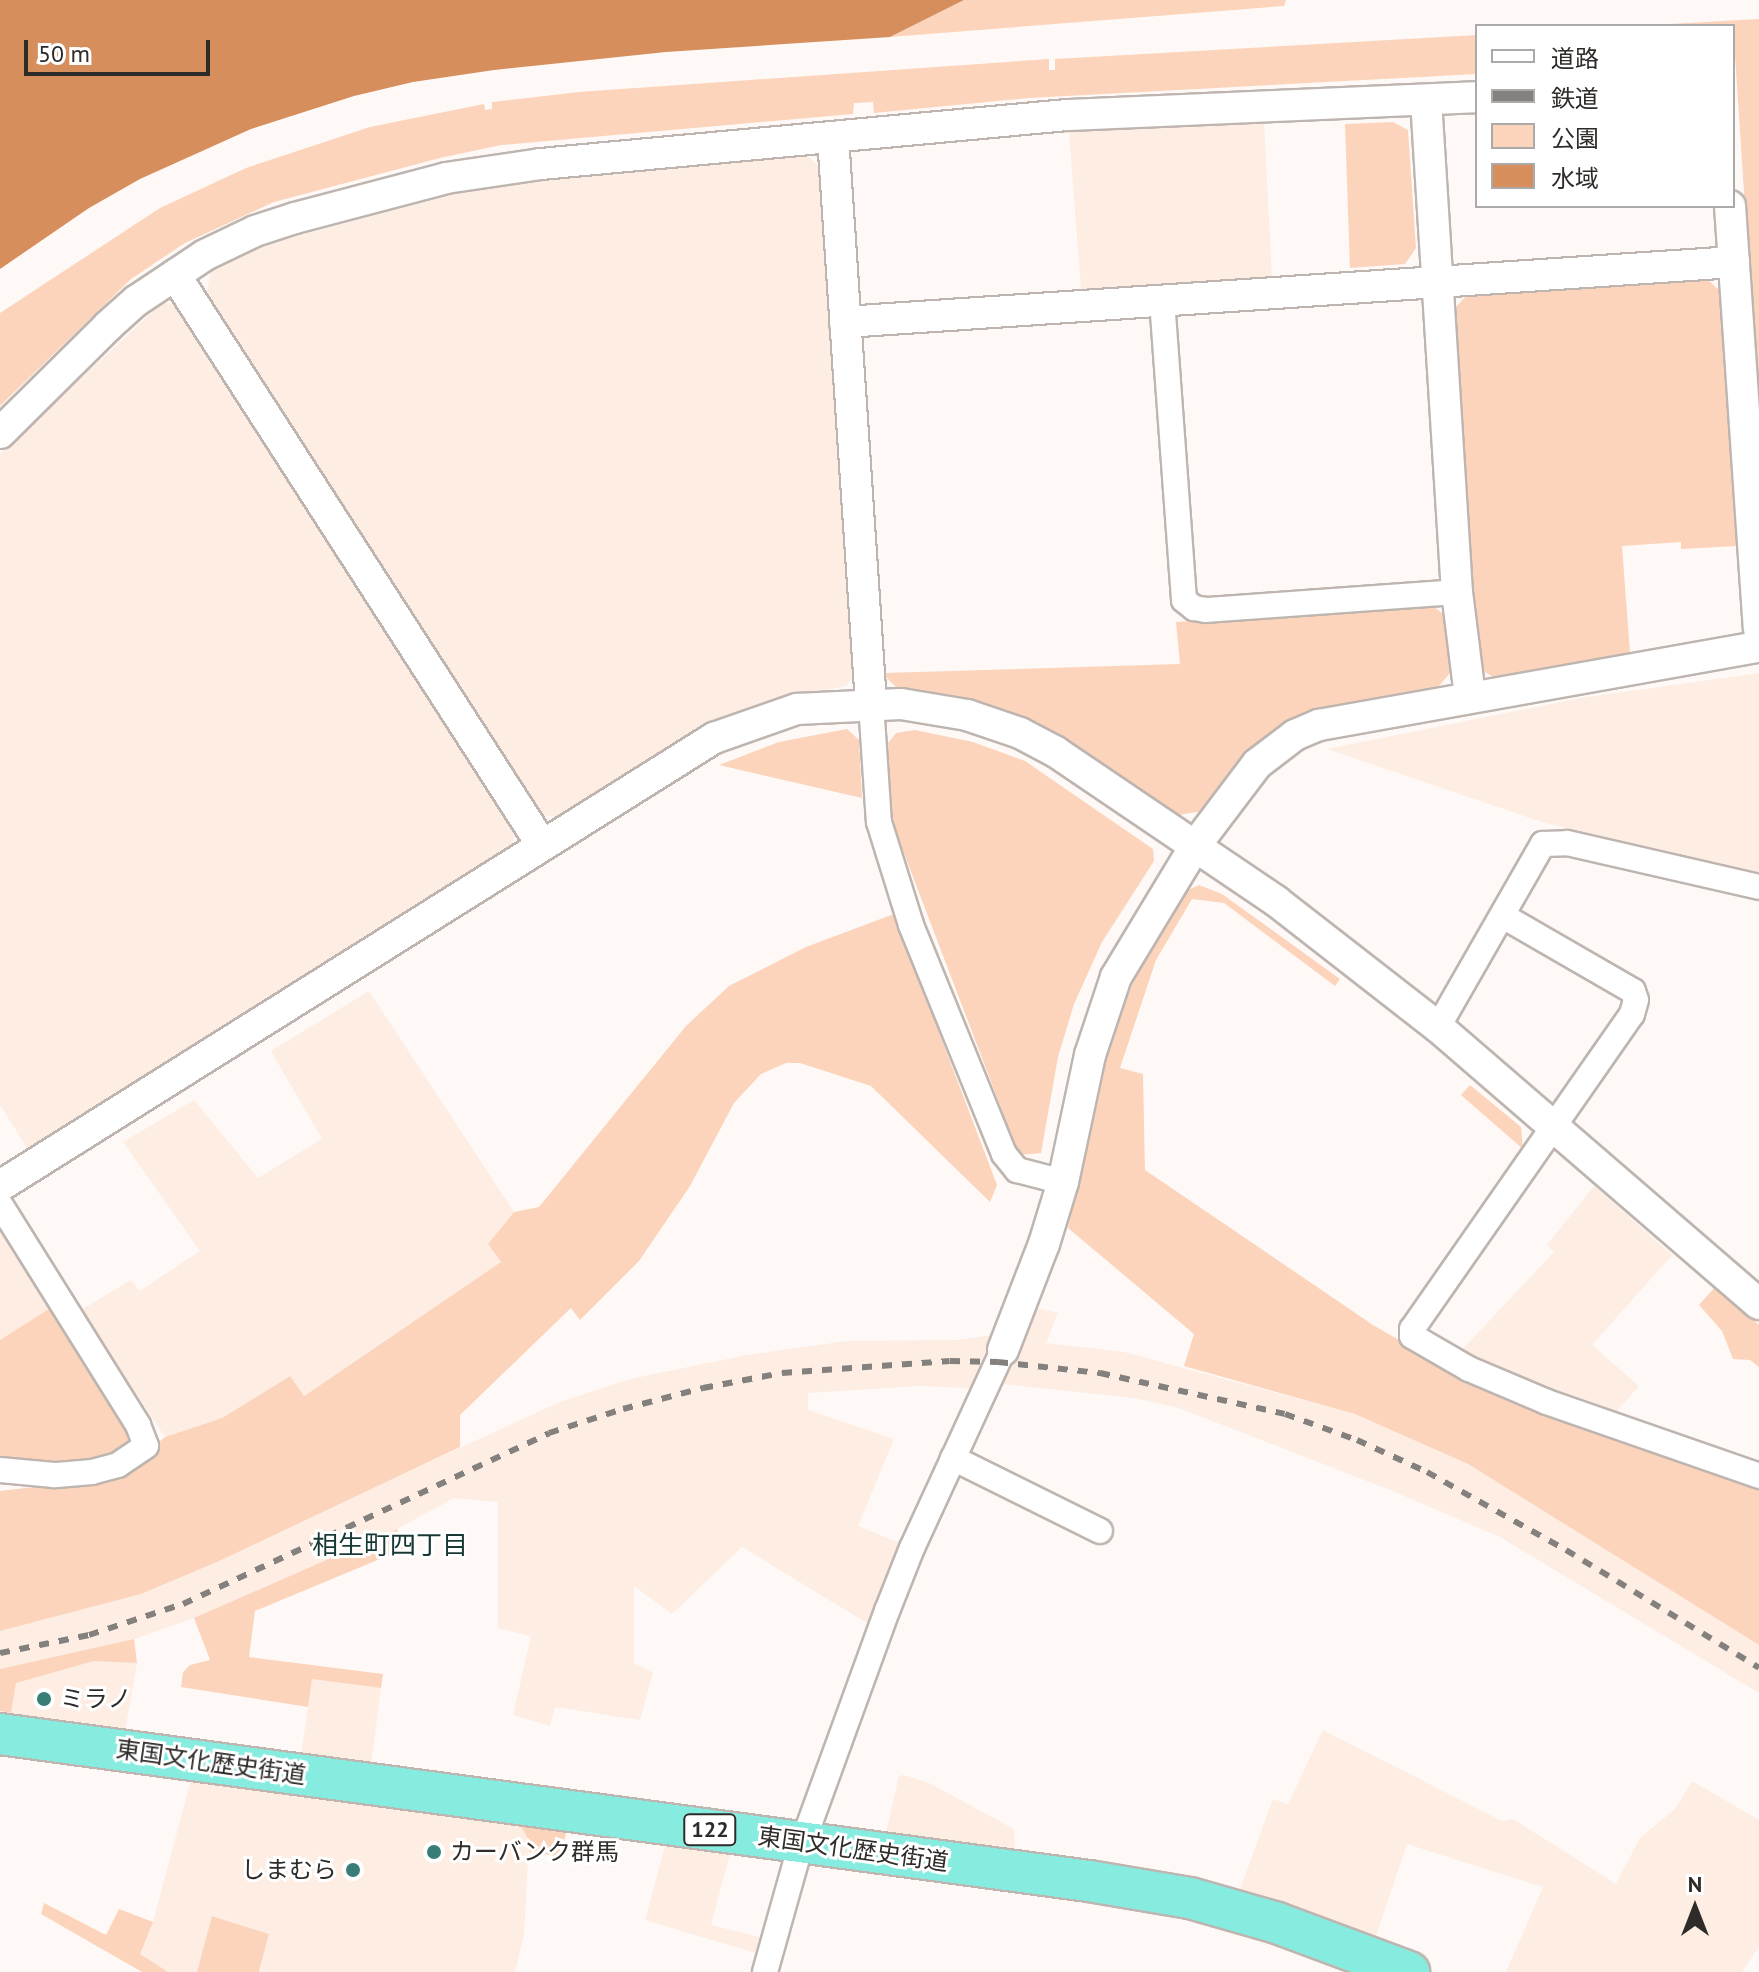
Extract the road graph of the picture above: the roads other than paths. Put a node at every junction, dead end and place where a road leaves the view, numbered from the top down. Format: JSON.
{"nodes":[{"id":1,"x":1475,"y":97,"type":"edge"},
{"id":2,"x":1426,"y":100,"type":"junction"},
{"id":3,"x":833,"y":137,"type":"junction"},
{"id":4,"x":1730,"y":208,"type":"edge"},
{"id":5,"x":1734,"y":262,"type":"junction"},
{"id":6,"x":175,"y":275,"type":"junction"},
{"id":7,"x":1439,"y":282,"type":"junction"},
{"id":8,"x":1162,"y":300,"type":"junction"},
{"id":9,"x":845,"y":322,"type":"junction"},
{"id":10,"x":0,"y":433,"type":"edge"},
{"id":11,"x":1457,"y":592,"type":"junction"},
{"id":12,"x":1759,"y":629,"type":"edge"},
{"id":13,"x":1759,"y":647,"type":"edge"},
{"id":14,"x":1470,"y":696,"type":"junction"},
{"id":15,"x":871,"y":703,"type":"junction"},
{"id":16,"x":542,"y":845,"type":"junction"},
{"id":17,"x":1195,"y":846,"type":"junction"},
{"id":18,"x":1759,"y":887,"type":"edge"},
{"id":19,"x":1503,"y":916,"type":"junction"},
{"id":20,"x":1438,"y":1027,"type":"junction"},
{"id":21,"x":1555,"y":1125,"type":"junction"},
{"id":22,"x":1063,"y":1182,"type":"junction"},
{"id":23,"x":0,"y":1186,"type":"edge"},
{"id":24,"x":0,"y":1204,"type":"edge"},
{"id":25,"x":1759,"y":1304,"type":"edge"},
{"id":26,"x":1003,"y":1350,"type":"joint"},
{"id":27,"x":953,"y":1458,"type":"junction"},
{"id":28,"x":0,"y":1470,"type":"edge"},
{"id":29,"x":1759,"y":1476,"type":"edge"},
{"id":30,"x":1100,"y":1531,"type":"dead end"},
{"id":31,"x":0,"y":1734,"type":"edge"},
{"id":32,"x":804,"y":1843,"type":"junction"},
{"id":33,"x":765,"y":1972,"type":"edge"},
{"id":34,"x":1409,"y":1972,"type":"edge"}],
"edges":[{"from":1,"to":2,"type":"street"},
{"from":2,"to":3,"type":"street"},
{"from":2,"to":7,"type":"street"},
{"from":3,"to":6,"type":"street"},
{"from":3,"to":9,"type":"street"},
{"from":4,"to":5,"type":"street"},
{"from":5,"to":7,"type":"street"},
{"from":5,"to":12,"type":"street"},
{"from":6,"to":10,"type":"street"},
{"from":6,"to":16,"type":"street"},
{"from":7,"to":8,"type":"street"},
{"from":7,"to":11,"type":"street"},
{"from":8,"to":9,"type":"street"},
{"from":8,"to":11,"type":"street"},
{"from":9,"to":15,"type":"street"},
{"from":11,"to":14,"type":"street"},
{"from":13,"to":14,"type":"street"},
{"from":14,"to":17,"type":"street"},
{"from":15,"to":16,"type":"street"},
{"from":15,"to":17,"type":"street"},
{"from":15,"to":22,"type":"street"},
{"from":16,"to":23,"type":"street"},
{"from":17,"to":20,"type":"street"},
{"from":17,"to":22,"type":"street"},
{"from":18,"to":19,"type":"street"},
{"from":19,"to":20,"type":"street"},
{"from":19,"to":21,"type":"street"},
{"from":20,"to":21,"type":"street"},
{"from":21,"to":25,"type":"street"},
{"from":21,"to":29,"type":"street"},
{"from":22,"to":26,"type":"street"},
{"from":24,"to":28,"type":"street"},
{"from":26,"to":27,"type":"street"},
{"from":27,"to":30,"type":"street"},
{"from":27,"to":32,"type":"street"},
{"from":31,"to":32,"type":"highway","name":"東国文化歴史街道","number":"122"},
{"from":32,"to":33,"type":"street"},
{"from":32,"to":34,"type":"highway","name":"東国文化歴史街道","number":"122"}]}
